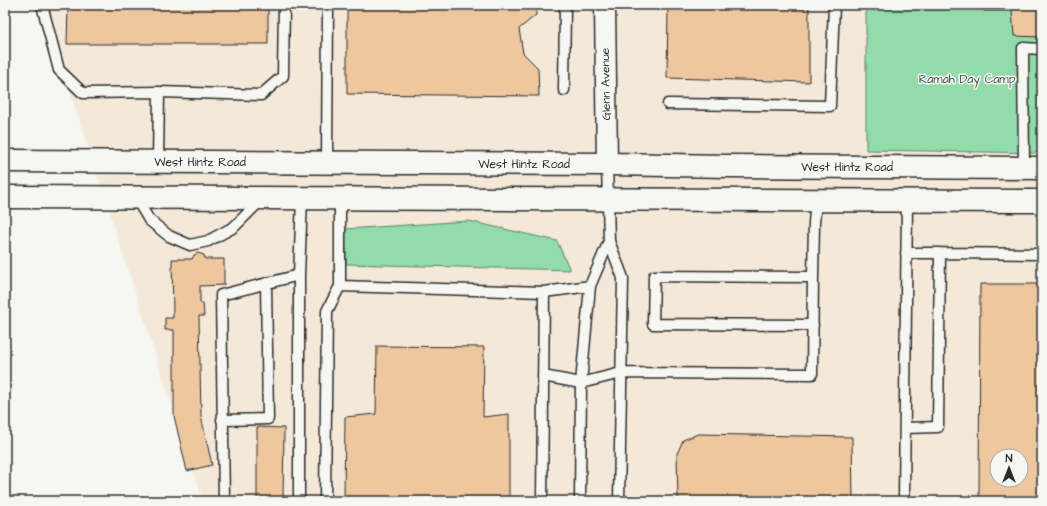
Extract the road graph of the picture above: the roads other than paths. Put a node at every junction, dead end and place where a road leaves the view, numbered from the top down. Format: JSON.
{"nodes":[{"id":1,"x":42,"y":5,"type":"edge"},
{"id":2,"x":284,"y":5,"type":"edge"},
{"id":3,"x":328,"y":5,"type":"edge"},
{"id":4,"x":565,"y":5,"type":"edge"},
{"id":5,"x":605,"y":5,"type":"edge"},
{"id":6,"x":834,"y":5,"type":"edge"},
{"id":7,"x":1042,"y":48,"type":"edge"},
{"id":8,"x":564,"y":90,"type":"dead end"},
{"id":9,"x":159,"y":92,"type":"junction"},
{"id":10,"x":668,"y":104,"type":"dead end"},
{"id":11,"x":5,"y":161,"type":"edge"},
{"id":12,"x":158,"y":162,"type":"junction"},
{"id":13,"x":328,"y":163,"type":"junction"},
{"id":14,"x":607,"y":164,"type":"junction"},
{"id":15,"x":1033,"y":168,"type":"edge"},
{"id":16,"x":5,"y":197,"type":"edge"},
{"id":17,"x":136,"y":198,"type":"junction"},
{"id":18,"x":262,"y":198,"type":"junction"},
{"id":19,"x":302,"y":199,"type":"junction"},
{"id":20,"x":340,"y":199,"type":"junction"},
{"id":21,"x":607,"y":200,"type":"junction"},
{"id":22,"x":816,"y":200,"type":"junction"},
{"id":23,"x":907,"y":201,"type":"junction"},
{"id":24,"x":1042,"y":201,"type":"edge"},
{"id":25,"x":609,"y":241,"type":"junction"},
{"id":26,"x":906,"y":253,"type":"junction"},
{"id":27,"x":940,"y":253,"type":"junction"},
{"id":28,"x":1042,"y":254,"type":"edge"},
{"id":29,"x":299,"y":274,"type":"junction"},
{"id":30,"x":814,"y":277,"type":"junction"},
{"id":31,"x":266,"y":283,"type":"junction"},
{"id":32,"x":340,"y":286,"type":"junction"},
{"id":33,"x":590,"y":286,"type":"junction"},
{"id":34,"x":544,"y":292,"type":"junction"},
{"id":35,"x":813,"y":325,"type":"junction"},
{"id":36,"x":621,"y":373,"type":"junction"},
{"id":37,"x":543,"y":376,"type":"junction"},
{"id":38,"x":581,"y":383,"type":"junction"},
{"id":39,"x":222,"y":420,"type":"junction"},
{"id":40,"x":904,"y":428,"type":"junction"},
{"id":41,"x":224,"y":501,"type":"edge"},
{"id":42,"x":299,"y":501,"type":"edge"},
{"id":43,"x":325,"y":501,"type":"edge"},
{"id":44,"x":542,"y":501,"type":"edge"},
{"id":45,"x":580,"y":501,"type":"edge"},
{"id":46,"x":619,"y":501,"type":"edge"},
{"id":47,"x":904,"y":501,"type":"edge"}],
"edges":[{"from":1,"to":9,"type":"lane"},
{"from":2,"to":9,"type":"lane"},
{"from":3,"to":13,"type":"lane"},
{"from":4,"to":8,"type":"lane"},
{"from":5,"to":14,"type":"street","name":"Glenn Avenue"},
{"from":6,"to":10,"type":"lane"},
{"from":7,"to":15,"type":"lane"},
{"from":9,"to":12,"type":"lane"},
{"from":11,"to":12,"type":"main road","name":"West Hintz Road"},
{"from":12,"to":13,"type":"main road","name":"West Hintz Road"},
{"from":13,"to":14,"type":"main road","name":"West Hintz Road"},
{"from":14,"to":15,"type":"main road","name":"West Hintz Road"},
{"from":14,"to":21,"type":"lane"},
{"from":16,"to":17,"type":"main road"},
{"from":17,"to":18,"type":"main road"},
{"from":17,"to":18,"type":"lane"},
{"from":18,"to":19,"type":"main road"},
{"from":19,"to":20,"type":"main road"},
{"from":19,"to":29,"type":"lane"},
{"from":20,"to":21,"type":"main road"},
{"from":20,"to":32,"type":"lane"},
{"from":21,"to":22,"type":"main road"},
{"from":21,"to":25,"type":"lane"},
{"from":22,"to":23,"type":"main road"},
{"from":22,"to":30,"type":"lane"},
{"from":23,"to":24,"type":"main road"},
{"from":23,"to":26,"type":"lane"},
{"from":25,"to":33,"type":"lane"},
{"from":25,"to":36,"type":"lane"},
{"from":26,"to":27,"type":"lane"},
{"from":26,"to":40,"type":"lane"},
{"from":27,"to":28,"type":"lane"},
{"from":27,"to":40,"type":"lane"},
{"from":29,"to":31,"type":"lane"},
{"from":29,"to":42,"type":"lane"},
{"from":30,"to":35,"type":"lane"},
{"from":30,"to":35,"type":"lane"},
{"from":31,"to":39,"type":"lane"},
{"from":31,"to":39,"type":"lane"},
{"from":32,"to":34,"type":"lane"},
{"from":32,"to":43,"type":"lane"},
{"from":33,"to":34,"type":"lane"},
{"from":33,"to":38,"type":"lane"},
{"from":34,"to":37,"type":"lane"},
{"from":35,"to":36,"type":"lane"},
{"from":36,"to":38,"type":"lane"},
{"from":36,"to":46,"type":"lane"},
{"from":37,"to":38,"type":"lane"},
{"from":37,"to":44,"type":"lane"},
{"from":38,"to":45,"type":"lane"},
{"from":39,"to":41,"type":"lane"},
{"from":40,"to":47,"type":"lane"}]}
